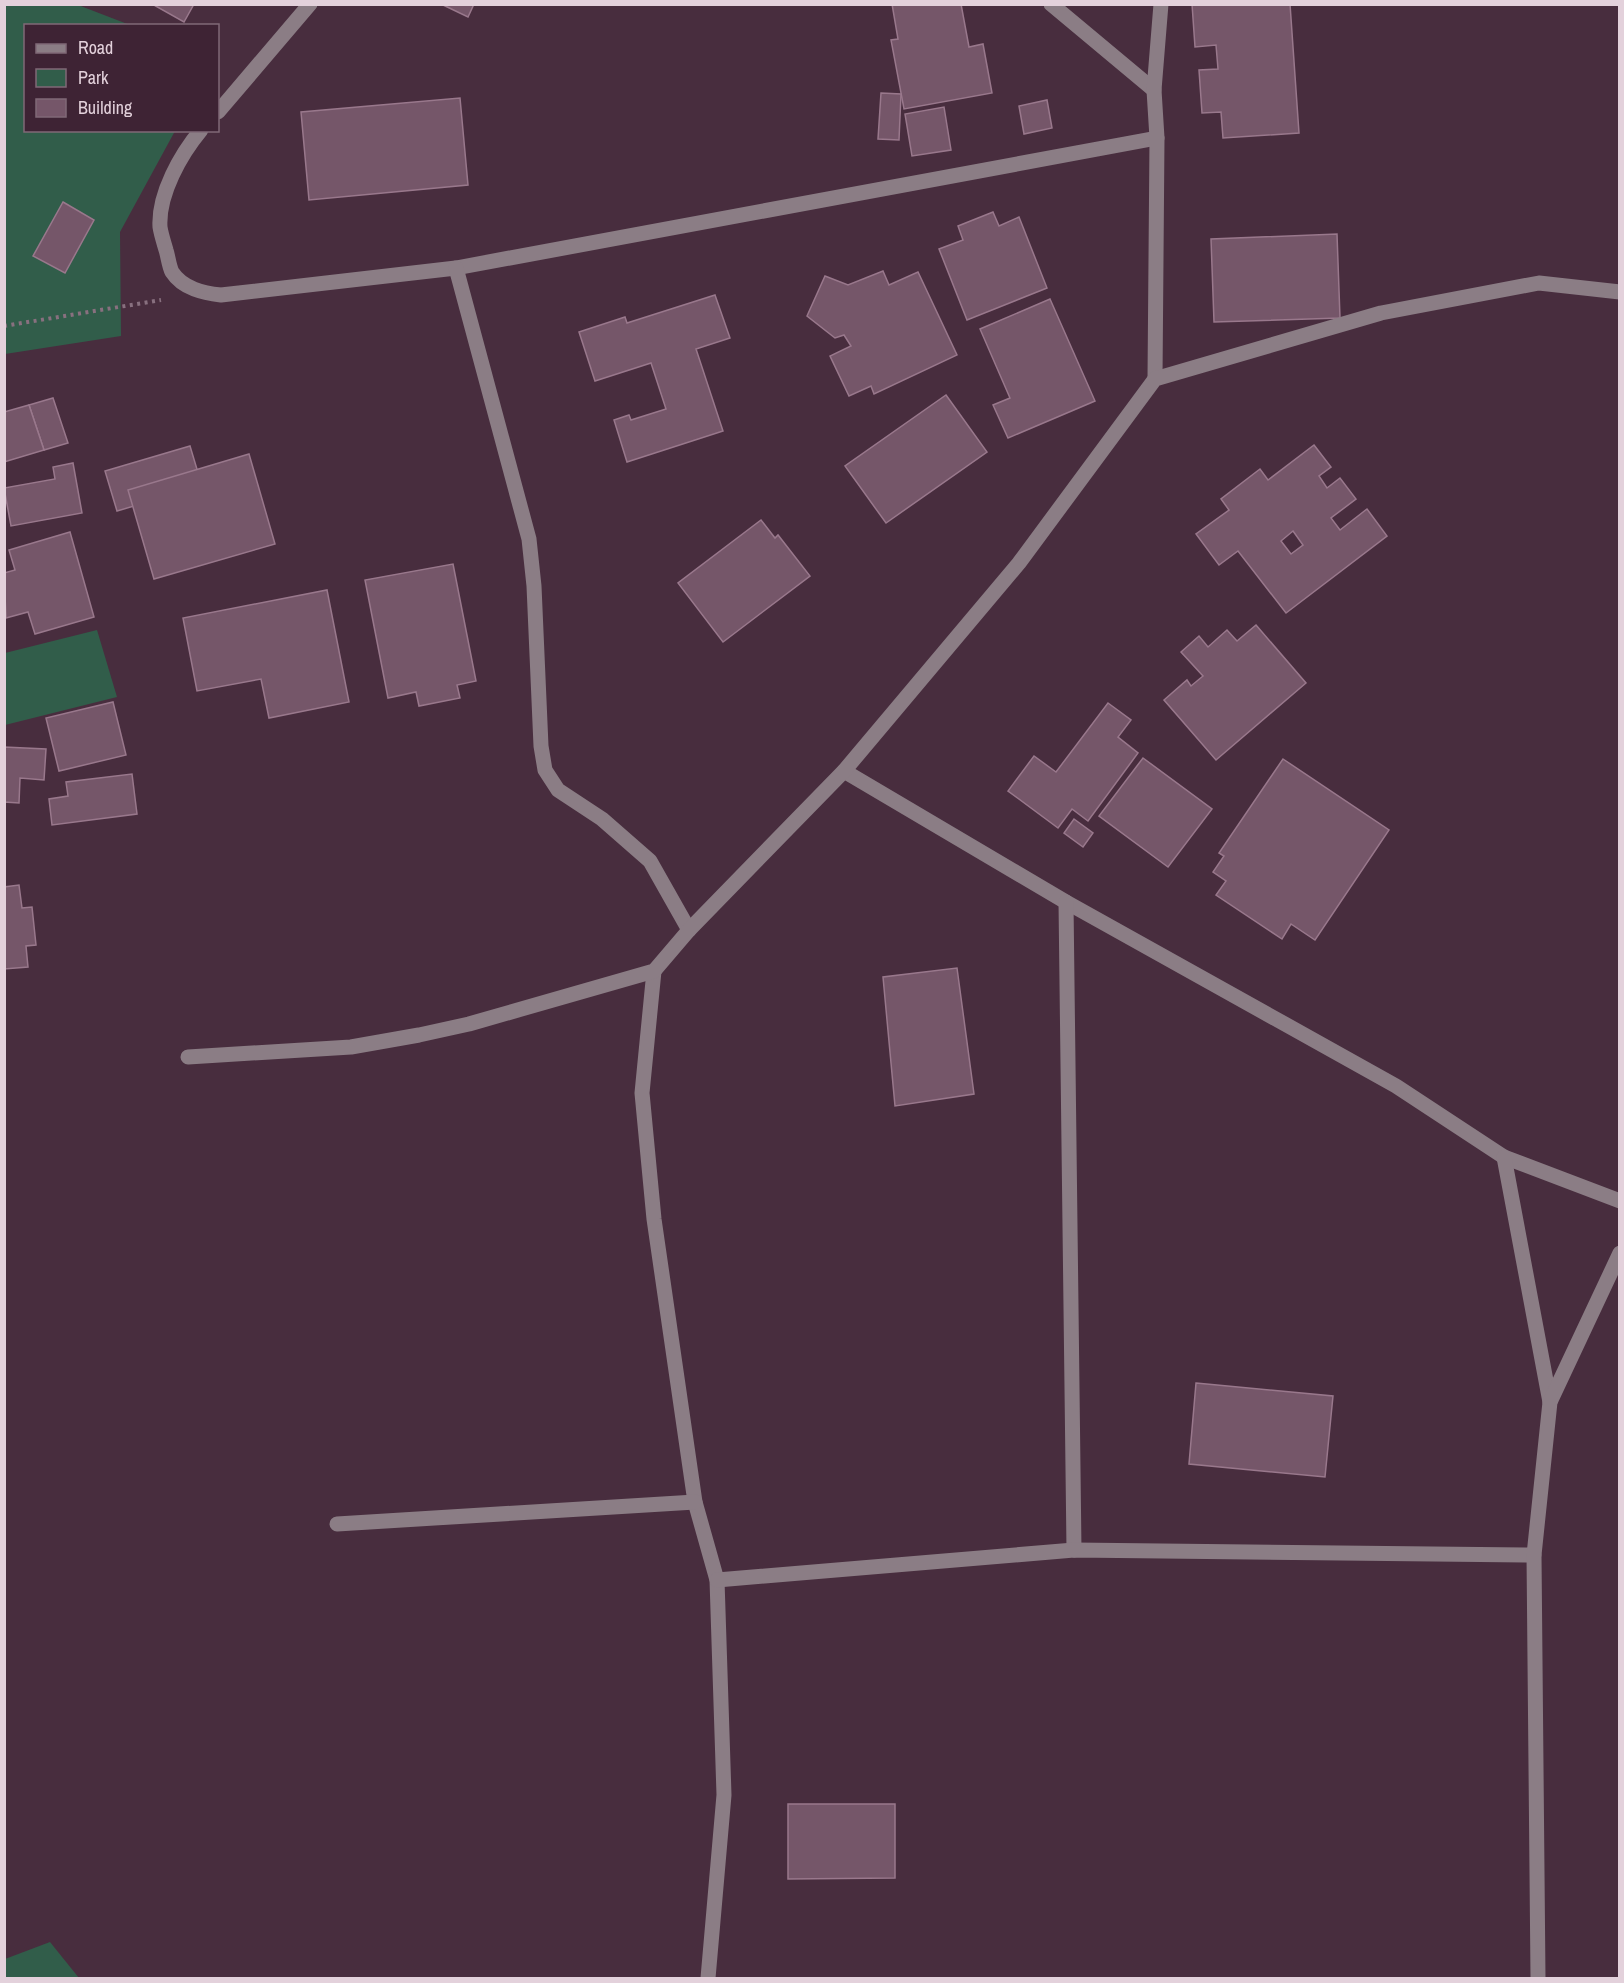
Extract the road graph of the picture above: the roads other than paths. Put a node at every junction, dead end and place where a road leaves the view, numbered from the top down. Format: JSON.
{"nodes":[{"id":1,"x":310,"y":4,"type":"edge"},
{"id":2,"x":1051,"y":4,"type":"edge"},
{"id":3,"x":1161,"y":4,"type":"edge"},
{"id":4,"x":1154,"y":90,"type":"junction"},
{"id":5,"x":219,"y":111,"type":"edge"},
{"id":6,"x":199,"y":132,"type":"edge"},
{"id":7,"x":1157,"y":138,"type":"junction"},
{"id":8,"x":456,"y":268,"type":"junction"},
{"id":9,"x":1620,"y":292,"type":"edge"},
{"id":10,"x":1155,"y":379,"type":"junction"},
{"id":11,"x":843,"y":771,"type":"junction"},
{"id":12,"x":1066,"y":902,"type":"junction"},
{"id":13,"x":689,"y":930,"type":"junction"},
{"id":14,"x":654,"y":971,"type":"junction"},
{"id":15,"x":188,"y":1057,"type":"dead end"},
{"id":16,"x":1504,"y":1157,"type":"junction"},
{"id":17,"x":1620,"y":1201,"type":"edge"},
{"id":18,"x":1620,"y":1253,"type":"edge"},
{"id":19,"x":1550,"y":1402,"type":"junction"},
{"id":20,"x":695,"y":1502,"type":"junction"},
{"id":21,"x":337,"y":1524,"type":"dead end"},
{"id":22,"x":1074,"y":1550,"type":"junction"},
{"id":23,"x":1534,"y":1555,"type":"junction"},
{"id":24,"x":717,"y":1580,"type":"junction"},
{"id":25,"x":708,"y":1978,"type":"edge"},
{"id":26,"x":1538,"y":1978,"type":"edge"}],
"edges":[{"from":1,"to":5,"type":"street"},
{"from":2,"to":4,"type":"street"},
{"from":3,"to":4,"type":"street"},
{"from":4,"to":7,"type":"street"},
{"from":6,"to":8,"type":"street"},
{"from":7,"to":8,"type":"street"},
{"from":7,"to":10,"type":"street"},
{"from":8,"to":13,"type":"street"},
{"from":9,"to":10,"type":"street"},
{"from":10,"to":11,"type":"street"},
{"from":11,"to":12,"type":"street"},
{"from":11,"to":13,"type":"street"},
{"from":12,"to":16,"type":"street"},
{"from":12,"to":22,"type":"street"},
{"from":13,"to":14,"type":"street"},
{"from":14,"to":15,"type":"street"},
{"from":14,"to":20,"type":"street"},
{"from":16,"to":17,"type":"street"},
{"from":16,"to":19,"type":"street"},
{"from":18,"to":19,"type":"street"},
{"from":19,"to":23,"type":"street"},
{"from":20,"to":21,"type":"street"},
{"from":20,"to":24,"type":"street"},
{"from":22,"to":23,"type":"street"},
{"from":22,"to":24,"type":"street"},
{"from":23,"to":26,"type":"street"},
{"from":24,"to":25,"type":"street"}]}
